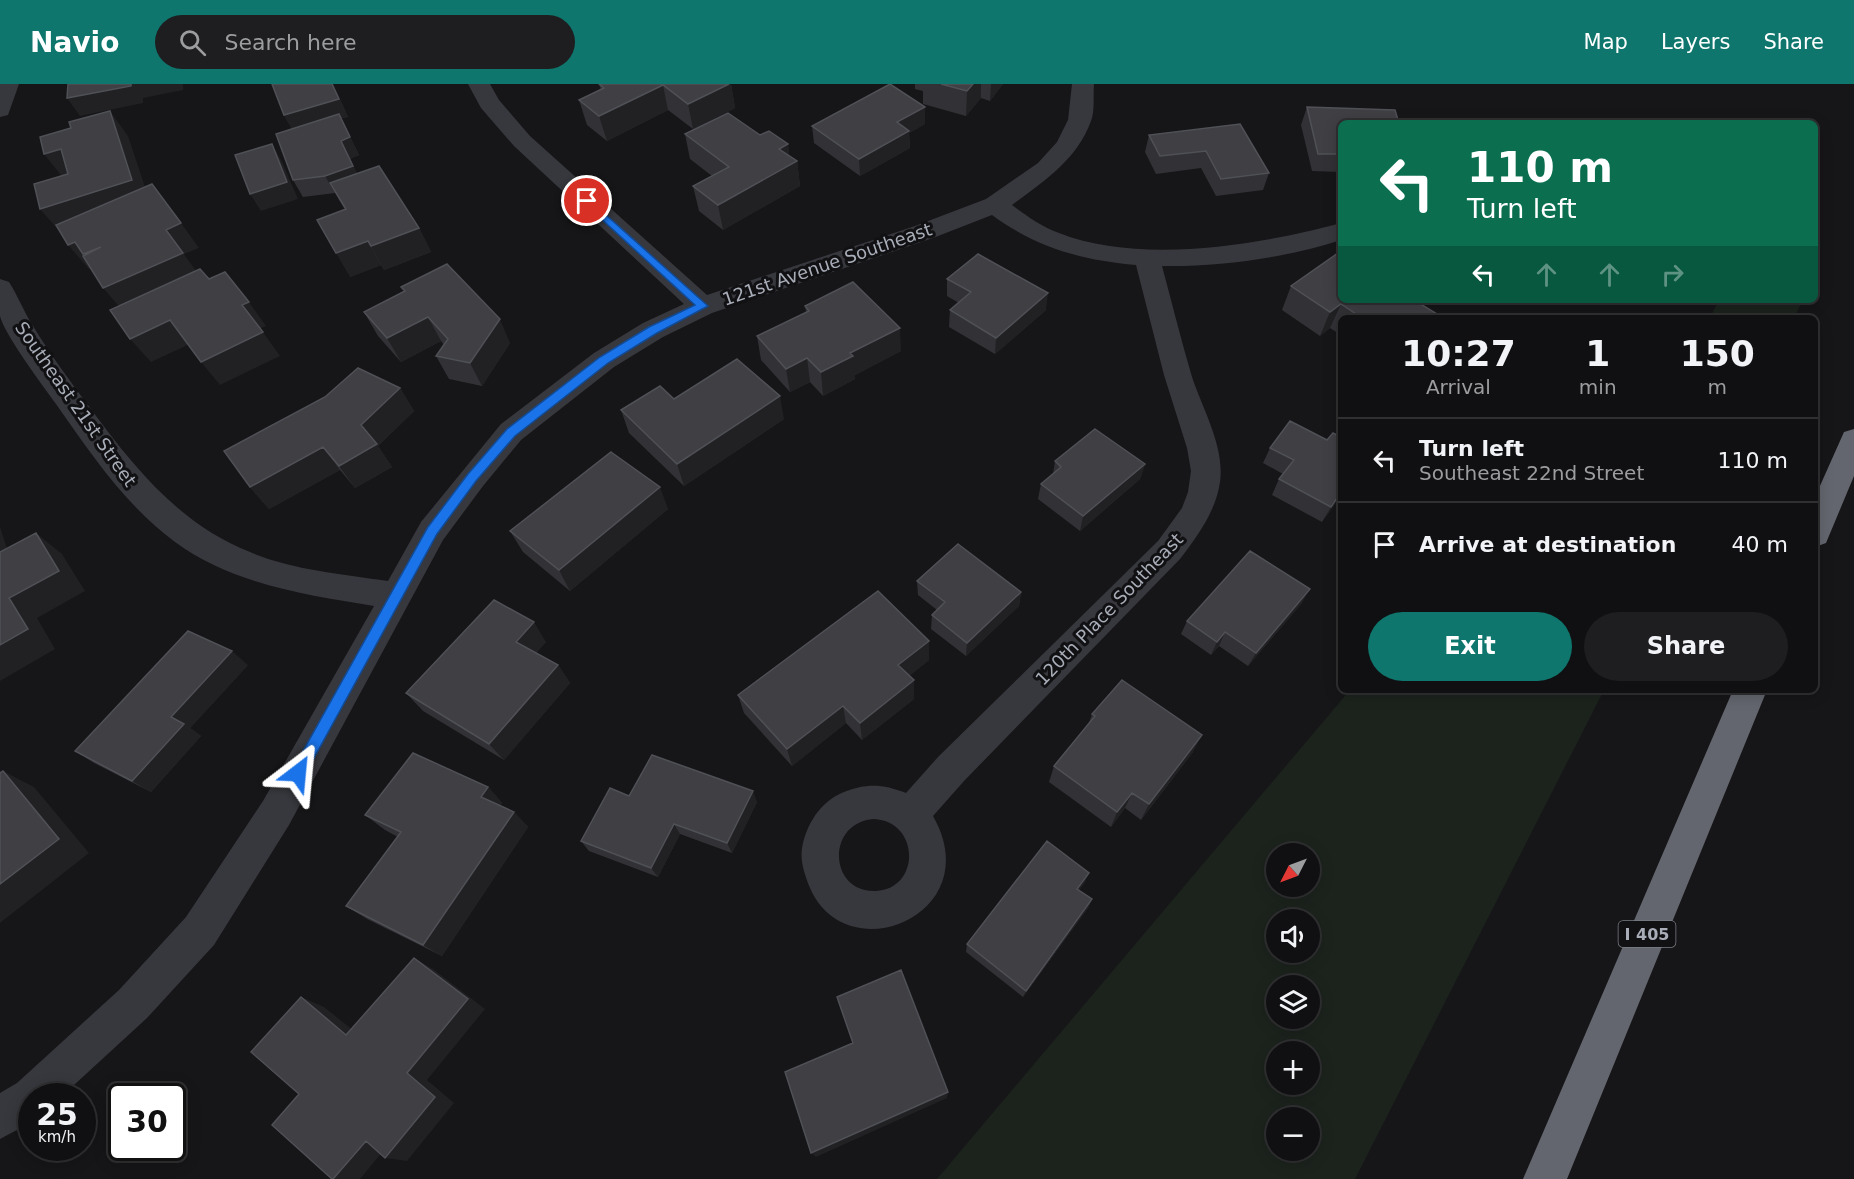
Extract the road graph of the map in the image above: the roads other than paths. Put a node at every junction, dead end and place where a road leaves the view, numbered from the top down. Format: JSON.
{"nodes":[{"id":1,"x":8,"y":84,"type":"edge"},
{"id":2,"x":479,"y":84,"type":"edge"},
{"id":3,"x":1083,"y":84,"type":"edge"},
{"id":4,"x":0,"y":110,"type":"edge"},
{"id":5,"x":995,"y":205,"type":"junction"},
{"id":6,"x":1338,"y":232,"type":"edge"},
{"id":7,"x":1147,"y":258,"type":"junction"},
{"id":8,"x":0,"y":288,"type":"edge"},
{"id":9,"x":703,"y":306,"type":"junction"},
{"id":10,"x":1854,"y":440,"type":"edge"},
{"id":11,"x":1818,"y":527,"type":"edge"},
{"id":12,"x":395,"y":596,"type":"junction"},
{"id":13,"x":1749,"y":693,"type":"edge"},
{"id":14,"x":910,"y":815,"type":"dead end"},
{"id":15,"x":47,"y":1083,"type":"edge"},
{"id":16,"x":18,"y":1106,"type":"edge"},
{"id":17,"x":0,"y":1118,"type":"edge"},
{"id":18,"x":1545,"y":1179,"type":"edge"}],
"edges":[{"from":1,"to":4,"type":"street"},
{"from":2,"to":9,"type":"street"},
{"from":3,"to":5,"type":"street","name":"121st Avenue Southeast"},
{"from":5,"to":7,"type":"street"},
{"from":5,"to":9,"type":"street","name":"121st Avenue Southeast"},
{"from":6,"to":7,"type":"street"},
{"from":7,"to":14,"type":"street","name":"120th Place Southeast"},
{"from":8,"to":12,"type":"street","name":"Southeast 21st Street"},
{"from":9,"to":12,"type":"street","name":"121st Avenue Southeast"},
{"from":10,"to":11,"type":"highway"},
{"from":12,"to":15,"type":"street","name":"121st Avenue Southeast"},
{"from":13,"to":18,"type":"highway","number":"I 405"},
{"from":16,"to":17,"type":"street","name":"121st Avenue Southeast"}]}
